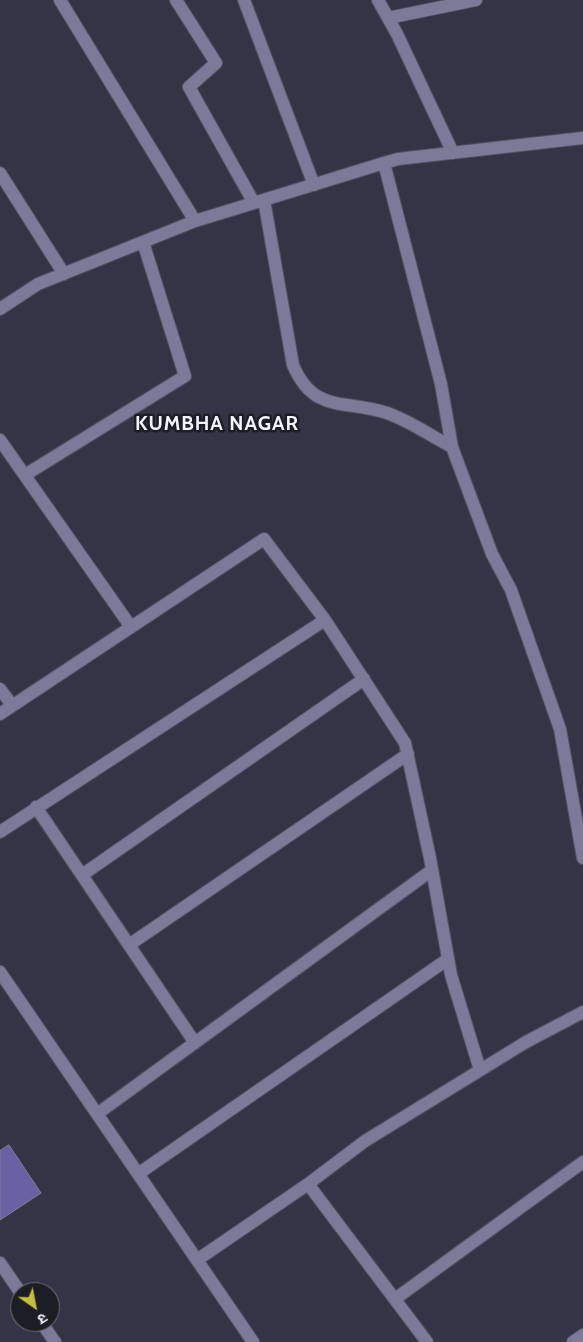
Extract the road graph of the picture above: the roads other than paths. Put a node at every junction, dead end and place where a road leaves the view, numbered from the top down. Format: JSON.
{"nodes":[{"id":1,"x":60,"y":0,"type":"edge"},
{"id":2,"x":176,"y":0,"type":"edge"},
{"id":3,"x":244,"y":0,"type":"edge"},
{"id":4,"x":378,"y":0,"type":"edge"},
{"id":5,"x":476,"y":0,"type":"edge"},
{"id":6,"x":388,"y":18,"type":"junction"},
{"id":7,"x":583,"y":138,"type":"edge"},
{"id":8,"x":453,"y":153,"type":"junction"},
{"id":9,"x":384,"y":163,"type":"junction"},
{"id":10,"x":0,"y":173,"type":"edge"},
{"id":11,"x":314,"y":185,"type":"junction"},
{"id":12,"x":259,"y":202,"type":"junction"},
{"id":13,"x":195,"y":222,"type":"junction"},
{"id":14,"x":143,"y":242,"type":"junction"},
{"id":15,"x":64,"y":274,"type":"junction"},
{"id":16,"x":0,"y":309,"type":"edge"},
{"id":17,"x":0,"y":440,"type":"edge"},
{"id":18,"x":452,"y":448,"type":"junction"},
{"id":19,"x":25,"y":475,"type":"junction"},
{"id":20,"x":325,"y":620,"type":"junction"},
{"id":21,"x":131,"y":627,"type":"junction"},
{"id":22,"x":364,"y":678,"type":"junction"},
{"id":23,"x":0,"y":689,"type":"edge"},
{"id":24,"x":12,"y":705,"type":"junction"},
{"id":25,"x":0,"y":714,"type":"edge"},
{"id":26,"x":408,"y":754,"type":"junction"},
{"id":27,"x":36,"y":807,"type":"junction"},
{"id":28,"x":0,"y":832,"type":"edge"},
{"id":29,"x":583,"y":858,"type":"edge"},
{"id":30,"x":432,"y":870,"type":"junction"},
{"id":31,"x":82,"y":875,"type":"junction"},
{"id":32,"x":129,"y":946,"type":"junction"},
{"id":33,"x":448,"y":958,"type":"junction"},
{"id":34,"x":0,"y":972,"type":"edge"},
{"id":35,"x":583,"y":1012,"type":"edge"},
{"id":36,"x":194,"y":1043,"type":"junction"},
{"id":37,"x":480,"y":1070,"type":"junction"},
{"id":38,"x":97,"y":1114,"type":"junction"},
{"id":39,"x":583,"y":1162,"type":"edge"},
{"id":40,"x":138,"y":1174,"type":"junction"},
{"id":41,"x":308,"y":1184,"type":"junction"},
{"id":42,"x":198,"y":1260,"type":"junction"},
{"id":43,"x":0,"y":1263,"type":"edge"},
{"id":44,"x":5,"y":1281,"type":"edge"},
{"id":45,"x":395,"y":1299,"type":"junction"},
{"id":46,"x":583,"y":1335,"type":"edge"},
{"id":47,"x":253,"y":1342,"type":"edge"},
{"id":48,"x":427,"y":1342,"type":"edge"},
{"id":49,"x":573,"y":1342,"type":"edge"}],
"edges":[{"from":1,"to":13,"type":"street"},
{"from":2,"to":12,"type":"street"},
{"from":3,"to":11,"type":"street"},
{"from":4,"to":6,"type":"street"},
{"from":5,"to":6,"type":"street"},
{"from":6,"to":8,"type":"street"},
{"from":7,"to":8,"type":"street"},
{"from":8,"to":9,"type":"street"},
{"from":9,"to":11,"type":"street"},
{"from":9,"to":18,"type":"street"},
{"from":10,"to":15,"type":"street"},
{"from":11,"to":12,"type":"street"},
{"from":12,"to":13,"type":"street"},
{"from":12,"to":18,"type":"street"},
{"from":13,"to":14,"type":"street"},
{"from":14,"to":15,"type":"street"},
{"from":14,"to":19,"type":"street"},
{"from":15,"to":16,"type":"street"},
{"from":17,"to":19,"type":"street"},
{"from":18,"to":29,"type":"street"},
{"from":19,"to":21,"type":"street"},
{"from":20,"to":21,"type":"street"},
{"from":20,"to":22,"type":"street"},
{"from":20,"to":27,"type":"street"},
{"from":21,"to":24,"type":"street"},
{"from":22,"to":26,"type":"street"},
{"from":22,"to":31,"type":"street"},
{"from":23,"to":24,"type":"street"},
{"from":24,"to":25,"type":"street"},
{"from":26,"to":30,"type":"street"},
{"from":26,"to":32,"type":"street"},
{"from":27,"to":28,"type":"street"},
{"from":27,"to":31,"type":"street"},
{"from":30,"to":33,"type":"street"},
{"from":30,"to":36,"type":"street"},
{"from":31,"to":32,"type":"street"},
{"from":32,"to":36,"type":"street"},
{"from":33,"to":37,"type":"street"},
{"from":33,"to":40,"type":"street"},
{"from":34,"to":38,"type":"street"},
{"from":35,"to":37,"type":"street"},
{"from":36,"to":38,"type":"street"},
{"from":37,"to":41,"type":"street"},
{"from":38,"to":40,"type":"street"},
{"from":39,"to":45,"type":"street"},
{"from":40,"to":42,"type":"street"},
{"from":41,"to":42,"type":"street"},
{"from":41,"to":45,"type":"street"},
{"from":42,"to":47,"type":"street"},
{"from":43,"to":44,"type":"street"},
{"from":45,"to":48,"type":"street"},
{"from":46,"to":49,"type":"street"}]}
